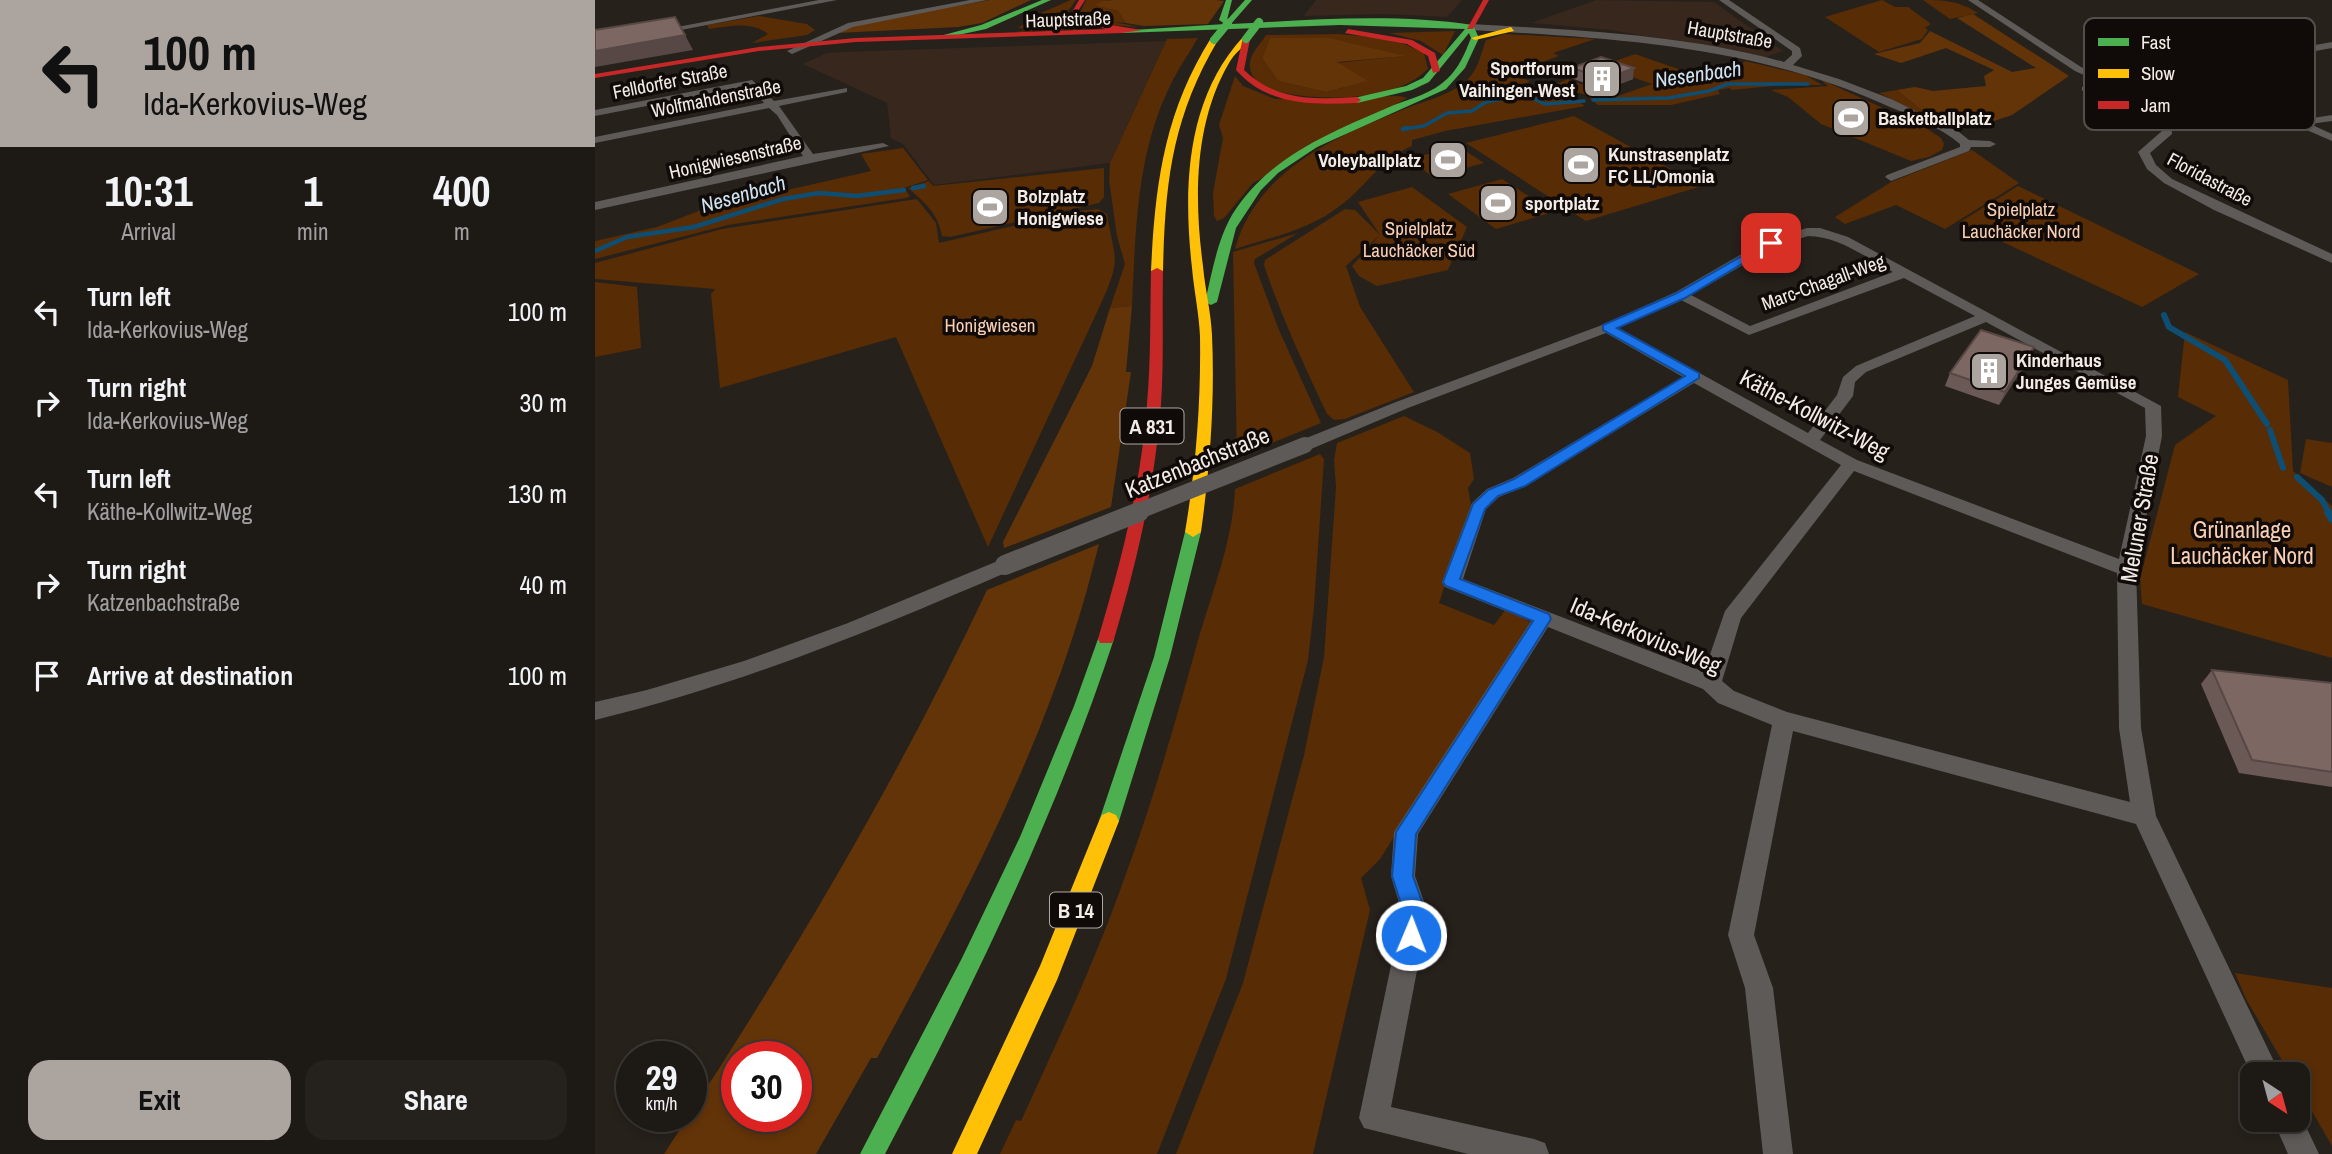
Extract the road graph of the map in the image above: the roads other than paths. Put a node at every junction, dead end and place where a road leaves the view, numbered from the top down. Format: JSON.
{"nodes":[{"id":1,"x":833,"y":0,"type":"edge"},
{"id":2,"x":983,"y":0,"type":"edge"},
{"id":3,"x":1048,"y":0,"type":"edge"},
{"id":4,"x":1063,"y":0,"type":"edge"},
{"id":5,"x":1081,"y":0,"type":"edge"},
{"id":6,"x":1229,"y":0,"type":"edge"},
{"id":7,"x":1249,"y":0,"type":"edge"},
{"id":8,"x":1486,"y":0,"type":"edge"},
{"id":9,"x":1723,"y":0,"type":"edge"},
{"id":10,"x":1972,"y":0,"type":"edge"},
{"id":11,"x":815,"y":1,"type":"edge"},
{"id":12,"x":1014,"y":16,"type":"junction"},
{"id":13,"x":1263,"y":17,"type":"dead end"},
{"id":14,"x":1228,"y":23,"type":"junction"},
{"id":15,"x":1287,"y":28,"type":"junction"},
{"id":16,"x":1511,"y":29,"type":"joint"},
{"id":17,"x":1348,"y":31,"type":"junction"},
{"id":18,"x":649,"y":33,"type":"edge"},
{"id":19,"x":1132,"y":33,"type":"junction"},
{"id":20,"x":1472,"y":33,"type":"junction"},
{"id":21,"x":944,"y":36,"type":"junction"},
{"id":22,"x":999,"y":38,"type":"junction"},
{"id":23,"x":1246,"y":39,"type":"junction"},
{"id":24,"x":827,"y":45,"type":"junction"},
{"id":25,"x":757,"y":52,"type":"junction"},
{"id":26,"x":1786,"y":66,"type":"junction"},
{"id":27,"x":1437,"y":71,"type":"junction"},
{"id":28,"x":2084,"y":72,"type":"edge"},
{"id":29,"x":595,"y":76,"type":"edge"},
{"id":30,"x":595,"y":82,"type":"edge"},
{"id":31,"x":843,"y":90,"type":"dead end"},
{"id":32,"x":773,"y":104,"type":"junction"},
{"id":33,"x":595,"y":113,"type":"edge"},
{"id":34,"x":2168,"y":130,"type":"edge"},
{"id":35,"x":2314,"y":130,"type":"edge"},
{"id":36,"x":2332,"y":138,"type":"edge"},
{"id":37,"x":595,"y":140,"type":"edge"},
{"id":38,"x":1966,"y":143,"type":"junction"},
{"id":39,"x":1990,"y":144,"type":"dead end"},
{"id":40,"x":883,"y":146,"type":"dead end"},
{"id":41,"x":810,"y":158,"type":"junction"},
{"id":42,"x":1891,"y":177,"type":"dead end"},
{"id":43,"x":595,"y":206,"type":"edge"},
{"id":44,"x":1807,"y":232,"type":"joint"},
{"id":45,"x":2332,"y":259,"type":"edge"},
{"id":46,"x":1904,"y":273,"type":"junction"},
{"id":47,"x":1681,"y":295,"type":"junction"},
{"id":48,"x":1986,"y":317,"type":"junction"},
{"id":49,"x":1205,"y":318,"type":"junction"},
{"id":50,"x":1607,"y":328,"type":"junction"},
{"id":51,"x":1695,"y":376,"type":"junction"},
{"id":52,"x":1811,"y":440,"type":"junction"},
{"id":53,"x":1851,"y":464,"type":"junction"},
{"id":54,"x":2126,"y":569,"type":"junction"},
{"id":55,"x":1543,"y":619,"type":"junction"},
{"id":56,"x":1162,"y":657,"type":"joint"},
{"id":57,"x":1711,"y":683,"type":"junction"},
{"id":58,"x":595,"y":711,"type":"edge"},
{"id":59,"x":1784,"y":720,"type":"junction"},
{"id":60,"x":2144,"y":816,"type":"junction"},
{"id":61,"x":2260,"y":1062,"type":"edge"},
{"id":62,"x":2294,"y":1132,"type":"edge"},
{"id":63,"x":1499,"y":1151,"type":"edge"},
{"id":64,"x":871,"y":1154,"type":"edge"},
{"id":65,"x":964,"y":1154,"type":"edge"},
{"id":66,"x":1534,"y":1154,"type":"edge"},
{"id":67,"x":1778,"y":1154,"type":"edge"},
{"id":68,"x":2304,"y":1154,"type":"edge"}],
"edges":[{"from":1,"to":11,"type":"street"},
{"from":2,"to":24,"type":"street","name":"Hauptstraße"},
{"from":3,"to":12,"type":"main road"},
{"from":4,"to":22,"type":"main road"},
{"from":5,"to":19,"type":"main road"},
{"from":6,"to":14,"type":"main road"},
{"from":7,"to":14,"type":"main road","number":"A 831"},
{"from":8,"to":20,"type":"main road"},
{"from":9,"to":26,"type":"street"},
{"from":10,"to":28,"type":"street"},
{"from":11,"to":18,"type":"street"},
{"from":12,"to":21,"type":"main road"},
{"from":12,"to":22,"type":"main road"},
{"from":13,"to":23,"type":"main road","number":"A 831","bridge":true},
{"from":14,"to":64,"type":"main road","number":"A 831","bridge":true},
{"from":15,"to":17,"type":"main road","name":"Hauptstraße"},
{"from":15,"to":19,"type":"main road","name":"Hauptstraße"},
{"from":15,"to":20,"type":"main road","name":"Hauptstraße"},
{"from":16,"to":20,"type":"main road"},
{"from":16,"to":26,"type":"street","name":"Hauptstraße"},
{"from":17,"to":20,"type":"main road","name":"Hauptstraße"},
{"from":17,"to":27,"type":"main road"},
{"from":19,"to":22,"type":"main road","name":"Hauptstraße"},
{"from":20,"to":27,"type":"main road"},
{"from":20,"to":49,"type":"main road"},
{"from":21,"to":22,"type":"main road","name":"Hauptstraße"},
{"from":21,"to":24,"type":"main road","name":"Hauptstraße"},
{"from":22,"to":24,"type":"main road","name":"Hauptstraße"},
{"from":23,"to":27,"type":"main road"},
{"from":23,"to":49,"type":"main road","number":"A 831"},
{"from":24,"to":25,"type":"main road","name":"Hauptstraße"},
{"from":24,"to":25,"type":"main road","name":"Hauptstraße"},
{"from":25,"to":29,"type":"main road","name":"Hauptstraße"},
{"from":25,"to":30,"type":"main road","name":"Hauptstraße"},
{"from":26,"to":38,"type":"street","name":"Hauptstraße"},
{"from":31,"to":32,"type":"street","name":"Wolfmahdenstraße"},
{"from":32,"to":33,"type":"street","name":"Felldorfer Straße"},
{"from":32,"to":37,"type":"street","name":"Wolfmahdenstraße"},
{"from":32,"to":41,"type":"street"},
{"from":34,"to":45,"type":"street","name":"Floridastraße"},
{"from":35,"to":36,"type":"street"},
{"from":38,"to":39,"type":"street"},
{"from":38,"to":42,"type":"street"},
{"from":40,"to":41,"type":"street","name":"Honigwiesenstraße"},
{"from":41,"to":43,"type":"street","name":"Honigwiesenstraße"},
{"from":44,"to":46,"type":"street","name":"Meluner Straße"},
{"from":44,"to":47,"type":"street","name":"Katzenbachstraße"},
{"from":46,"to":47,"type":"street","name":"Marc-Chagall-Weg"},
{"from":46,"to":48,"type":"street","name":"Meluner Straße"},
{"from":47,"to":50,"type":"street","name":"Katzenbachstraße"},
{"from":48,"to":52,"type":"street"},
{"from":48,"to":54,"type":"street","name":"Meluner Straße"},
{"from":49,"to":56,"type":"main road","number":"A 831"},
{"from":50,"to":51,"type":"street","name":"Käthe-Kollwitz-Weg"},
{"from":50,"to":58,"type":"street","name":"Katzenbachstraße","bridge":true},
{"from":51,"to":52,"type":"street","name":"Käthe-Kollwitz-Weg"},
{"from":51,"to":55,"type":"street","name":"Ida-Kerkovius-Weg"},
{"from":52,"to":53,"type":"street","name":"Käthe-Kollwitz-Weg"},
{"from":53,"to":54,"type":"street","name":"Käthe-Kollwitz-Weg"},
{"from":53,"to":57,"type":"street"},
{"from":54,"to":60,"type":"street","name":"Meluner Straße"},
{"from":55,"to":57,"type":"street","name":"Ida-Kerkovius-Weg"},
{"from":55,"to":63,"type":"street"},
{"from":56,"to":65,"type":"main road","number":"B 14"},
{"from":57,"to":59,"type":"street","name":"Ida-Kerkovius-Weg"},
{"from":59,"to":60,"type":"street","name":"Ida-Kerkovius-Weg"},
{"from":59,"to":67,"type":"street"},
{"from":60,"to":61,"type":"street","name":"Meluner Straße"},
{"from":62,"to":68,"type":"street"},
{"from":63,"to":66,"type":"street"}]}
